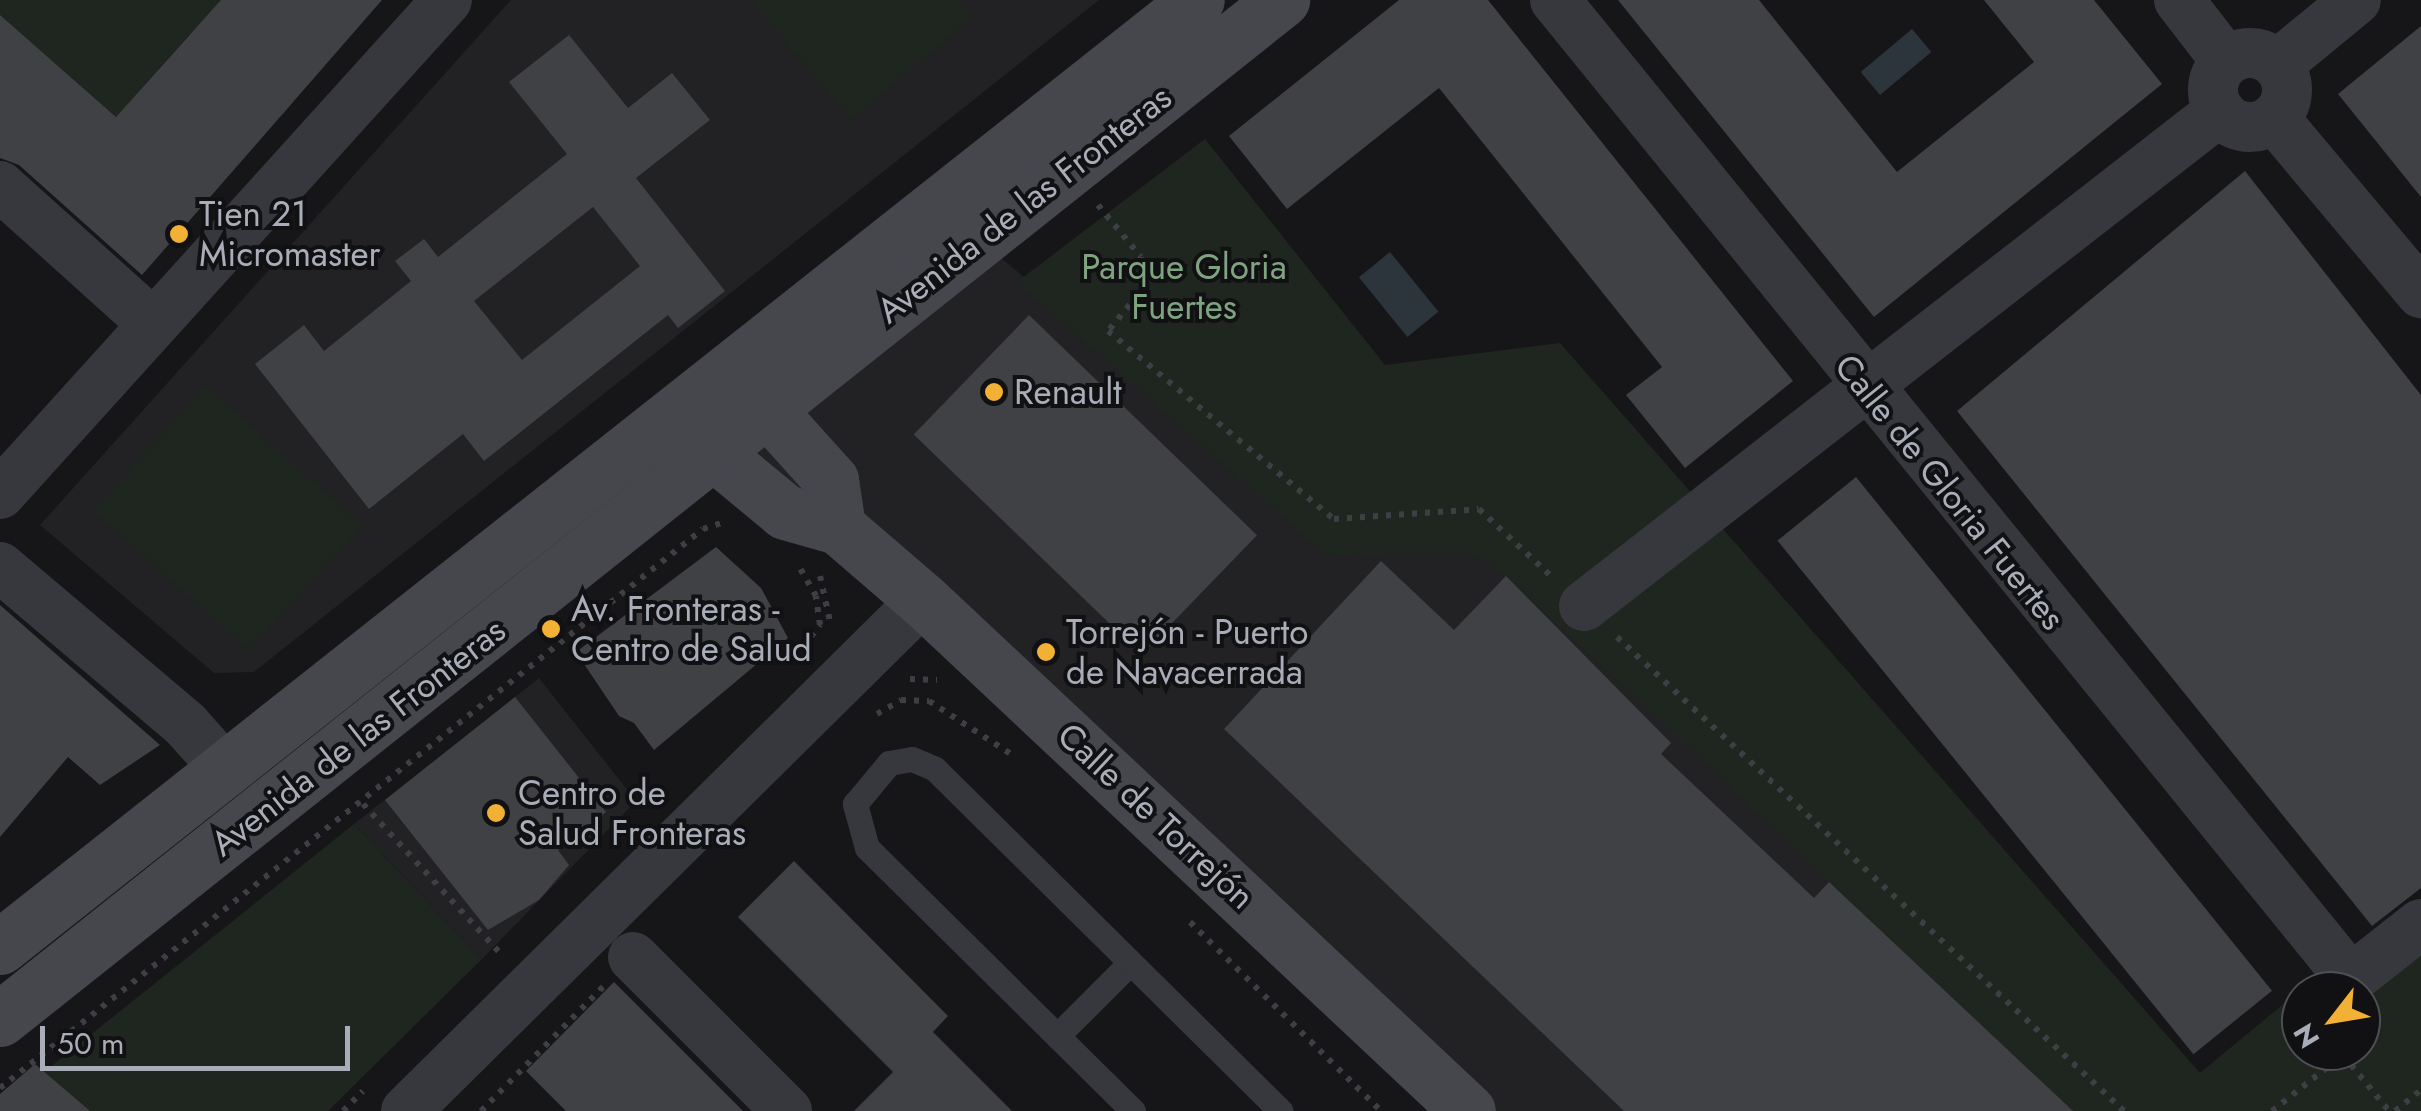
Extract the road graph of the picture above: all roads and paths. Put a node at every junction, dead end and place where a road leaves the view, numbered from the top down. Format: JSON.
{"nodes":[{"id":1,"x":447,"y":0,"type":"edge"},
{"id":2,"x":1197,"y":0,"type":"edge"},
{"id":3,"x":1282,"y":0,"type":"edge"},
{"id":4,"x":1555,"y":0,"type":"edge"},
{"id":5,"x":2179,"y":0,"type":"edge"},
{"id":6,"x":2356,"y":0,"type":"edge"},
{"id":7,"x":2226,"y":61,"type":"junction"},
{"id":8,"x":2277,"y":65,"type":"junction"},
{"id":9,"x":2220,"y":111,"type":"junction"},
{"id":10,"x":2274,"y":118,"type":"junction"},
{"id":11,"x":0,"y":186,"type":"edge"},
{"id":12,"x":2421,"y":293,"type":"edge"},
{"id":13,"x":153,"y":324,"type":"junction"},
{"id":14,"x":1862,"y":386,"type":"junction"},
{"id":15,"x":722,"y":410,"type":"junction"},
{"id":16,"x":0,"y":494,"type":"edge"},
{"id":17,"x":730,"y":520,"type":"dead end"},
{"id":18,"x":785,"y":552,"type":"dead end"},
{"id":19,"x":0,"y":567,"type":"edge"},
{"id":20,"x":923,"y":600,"type":"junction"},
{"id":21,"x":1584,"y":606,"type":"dead end"},
{"id":22,"x":784,"y":668,"type":"dead end"},
{"id":23,"x":227,"y":771,"type":"junction"},
{"id":24,"x":362,"y":804,"type":"junction"},
{"id":25,"x":2421,"y":924,"type":"edge"},
{"id":26,"x":513,"y":939,"type":"dead end"},
{"id":27,"x":0,"y":947,"type":"edge"},
{"id":28,"x":500,"y":953,"type":"junction"},
{"id":29,"x":633,"y":957,"type":"dead end"},
{"id":30,"x":1130,"y":962,"type":"junction"},
{"id":31,"x":486,"y":966,"type":"dead end"},
{"id":32,"x":0,"y":1019,"type":"edge"},
{"id":33,"x":1057,"y":1036,"type":"junction"},
{"id":34,"x":0,"y":1088,"type":"edge"},
{"id":35,"x":2421,"y":1090,"type":"edge"},
{"id":36,"x":388,"y":1098,"type":"edge"},
{"id":37,"x":488,"y":1104,"type":"dead end"},
{"id":38,"x":343,"y":1111,"type":"edge"},
{"id":39,"x":494,"y":1111,"type":"edge"},
{"id":40,"x":787,"y":1111,"type":"edge"},
{"id":41,"x":1132,"y":1111,"type":"edge"},
{"id":42,"x":1281,"y":1111,"type":"edge"},
{"id":43,"x":1468,"y":1111,"type":"edge"},
{"id":44,"x":2272,"y":1111,"type":"edge"},
{"id":45,"x":2392,"y":1111,"type":"edge"}],
"edges":[{"from":1,"to":13,"type":"street"},
{"from":2,"to":15,"type":"main road","name":"Avenida de las Fronteras"},
{"from":3,"to":15,"type":"main road","name":"Avenida de las Fronteras"},
{"from":4,"to":14,"type":"street","name":"Calle de Gloria Fuertes"},
{"from":5,"to":7,"type":"street"},
{"from":6,"to":8,"type":"street"},
{"from":7,"to":8,"type":"street"},
{"from":7,"to":9,"type":"street"},
{"from":8,"to":10,"type":"street"},
{"from":9,"to":10,"type":"street"},
{"from":9,"to":14,"type":"street"},
{"from":10,"to":12,"type":"street"},
{"from":11,"to":13,"type":"street"},
{"from":13,"to":16,"type":"street"},
{"from":14,"to":21,"type":"street"},
{"from":14,"to":25,"type":"street","name":"Calle de Gloria Fuertes"},
{"from":15,"to":20,"type":"main road","name":"Calle de Torrejón"},
{"from":15,"to":23,"type":"main road","name":"Avenida de las Fronteras"},
{"from":15,"to":32,"type":"main road","name":"Avenida de las Fronteras"},
{"from":17,"to":24,"type":"path"},
{"from":18,"to":22,"type":"path"},
{"from":19,"to":23,"type":"street"},
{"from":20,"to":36,"type":"street"},
{"from":20,"to":43,"type":"main road","name":"Calle de Torrejón"},
{"from":23,"to":27,"type":"main road","name":"Avenida de las Fronteras"},
{"from":24,"to":28,"type":"path"},
{"from":24,"to":34,"type":"path"},
{"from":26,"to":28,"type":"path"},
{"from":28,"to":31,"type":"path"},
{"from":29,"to":40,"type":"street"},
{"from":30,"to":33,"type":"lane"},
{"from":30,"to":33,"type":"lane"},
{"from":30,"to":42,"type":"lane"},
{"from":33,"to":41,"type":"lane"},
{"from":35,"to":45,"type":"path"},
{"from":36,"to":38,"type":"path"},
{"from":37,"to":39,"type":"path"},
{"from":44,"to":45,"type":"path"}]}
